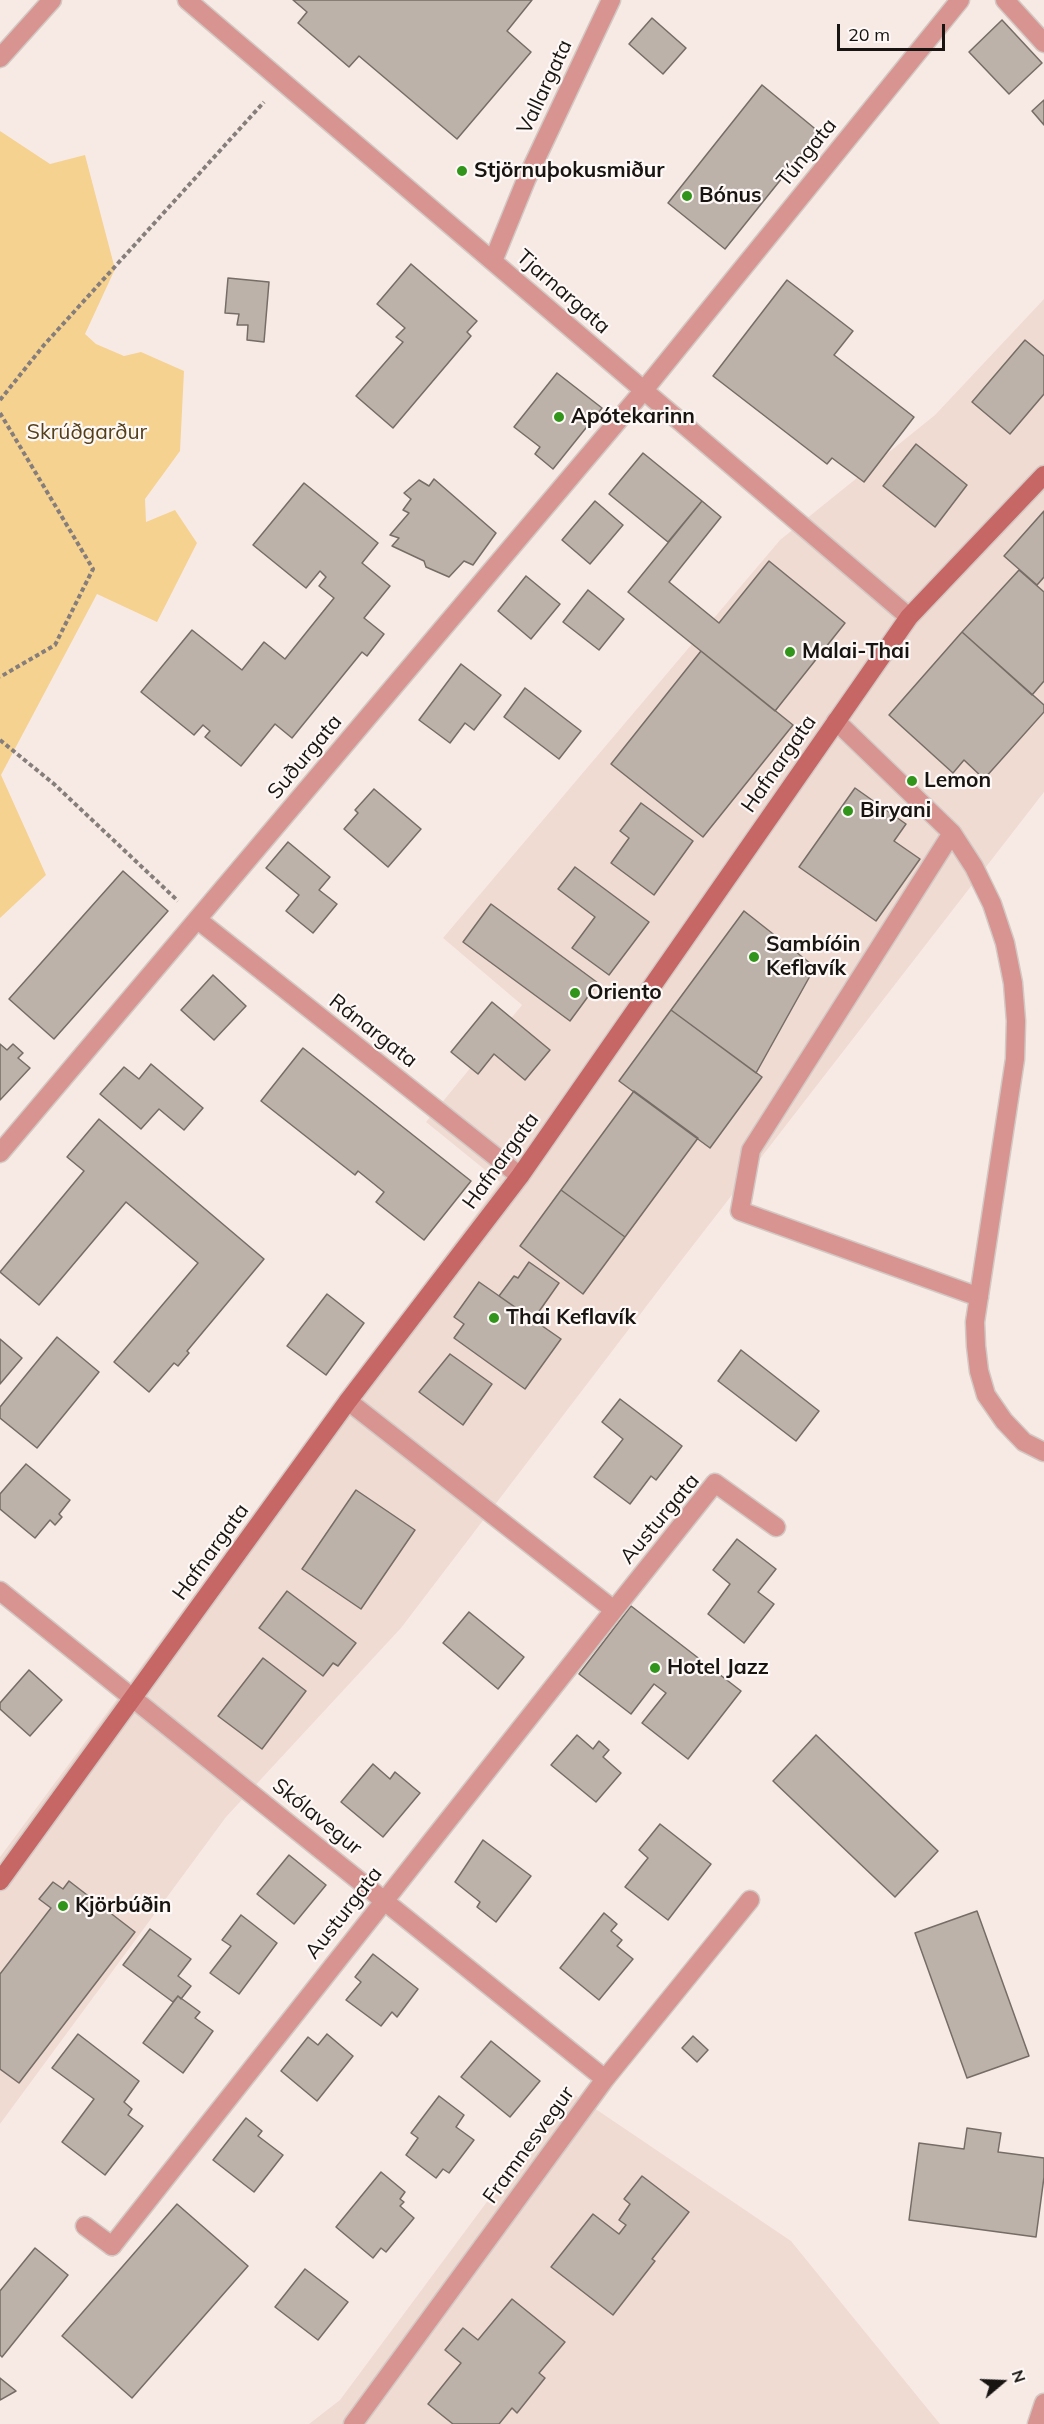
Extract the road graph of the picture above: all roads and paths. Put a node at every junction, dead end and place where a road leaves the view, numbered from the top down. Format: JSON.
{"nodes":[{"id":1,"x":52,"y":0,"type":"edge"},
{"id":2,"x":187,"y":0,"type":"edge"},
{"id":3,"x":611,"y":0,"type":"edge"},
{"id":4,"x":960,"y":0,"type":"edge"},
{"id":5,"x":1005,"y":0,"type":"edge"},
{"id":6,"x":1044,"y":43,"type":"edge"},
{"id":7,"x":0,"y":58,"type":"edge"},
{"id":8,"x":283,"y":82,"type":"junction"},
{"id":9,"x":493,"y":261,"type":"junction"},
{"id":10,"x":644,"y":390,"type":"junction"},
{"id":11,"x":0,"y":400,"type":"edge"},
{"id":12,"x":0,"y":413,"type":"edge"},
{"id":13,"x":1044,"y":475,"type":"edge"},
{"id":14,"x":909,"y":617,"type":"junction"},
{"id":15,"x":0,"y":677,"type":"edge"},
{"id":16,"x":836,"y":721,"type":"junction"},
{"id":17,"x":0,"y":740,"type":"edge"},
{"id":18,"x":952,"y":833,"type":"junction"},
{"id":19,"x":198,"y":920,"type":"junction"},
{"id":20,"x":0,"y":1153,"type":"edge"},
{"id":21,"x":520,"y":1176,"type":"junction"},
{"id":22,"x":979,"y":1297,"type":"junction"},
{"id":23,"x":348,"y":1401,"type":"junction"},
{"id":24,"x":1044,"y":1452,"type":"edge"},
{"id":25,"x":776,"y":1527,"type":"dead end"},
{"id":26,"x":0,"y":1591,"type":"edge"},
{"id":27,"x":614,"y":1610,"type":"junction"},
{"id":28,"x":133,"y":1697,"type":"junction"},
{"id":29,"x":0,"y":1881,"type":"edge"},
{"id":30,"x":383,"y":1900,"type":"junction"},
{"id":31,"x":750,"y":1900,"type":"dead end"},
{"id":32,"x":605,"y":2079,"type":"junction"},
{"id":33,"x":85,"y":2226,"type":"dead end"},
{"id":34,"x":1044,"y":2403,"type":"edge"},
{"id":35,"x":353,"y":2424,"type":"edge"},
{"id":36,"x":1037,"y":2424,"type":"edge"}],
"edges":[{"from":1,"to":7,"type":"street"},
{"from":2,"to":8,"type":"street","name":"Tjarnargata"},
{"from":3,"to":9,"type":"street","name":"Vallargata"},
{"from":4,"to":10,"type":"street","name":"Túngata"},
{"from":5,"to":6,"type":"street"},
{"from":8,"to":9,"type":"street","name":"Tjarnargata"},
{"from":8,"to":11,"type":"path"},
{"from":9,"to":10,"type":"street","name":"Tjarnargata"},
{"from":10,"to":14,"type":"street","name":"Tjarnargata"},
{"from":10,"to":19,"type":"street","name":"Suðurgata"},
{"from":12,"to":15,"type":"path"},
{"from":13,"to":14,"type":"street","name":"Hafnargata"},
{"from":14,"to":16,"type":"street","name":"Hafnargata"},
{"from":16,"to":18,"type":"street"},
{"from":16,"to":21,"type":"street","name":"Hafnargata"},
{"from":17,"to":19,"type":"path"},
{"from":18,"to":22,"type":"street"},
{"from":18,"to":22,"type":"street"},
{"from":19,"to":20,"type":"street","name":"Suðurgata"},
{"from":19,"to":21,"type":"street","name":"Ránargata"},
{"from":21,"to":23,"type":"street","name":"Hafnargata"},
{"from":22,"to":24,"type":"street"},
{"from":23,"to":27,"type":"street"},
{"from":23,"to":28,"type":"street","name":"Hafnargata"},
{"from":25,"to":27,"type":"street","name":"Austurgata"},
{"from":26,"to":28,"type":"street","name":"Skólavegur"},
{"from":27,"to":30,"type":"street","name":"Austurgata"},
{"from":28,"to":29,"type":"street","name":"Hafnargata"},
{"from":28,"to":30,"type":"street","name":"Skólavegur"},
{"from":30,"to":32,"type":"street","name":"Skólavegur"},
{"from":30,"to":33,"type":"street","name":"Austurgata"},
{"from":31,"to":32,"type":"street","name":"Framnesvegur"},
{"from":32,"to":35,"type":"street","name":"Framnesvegur"},
{"from":34,"to":36,"type":"street"}]}
